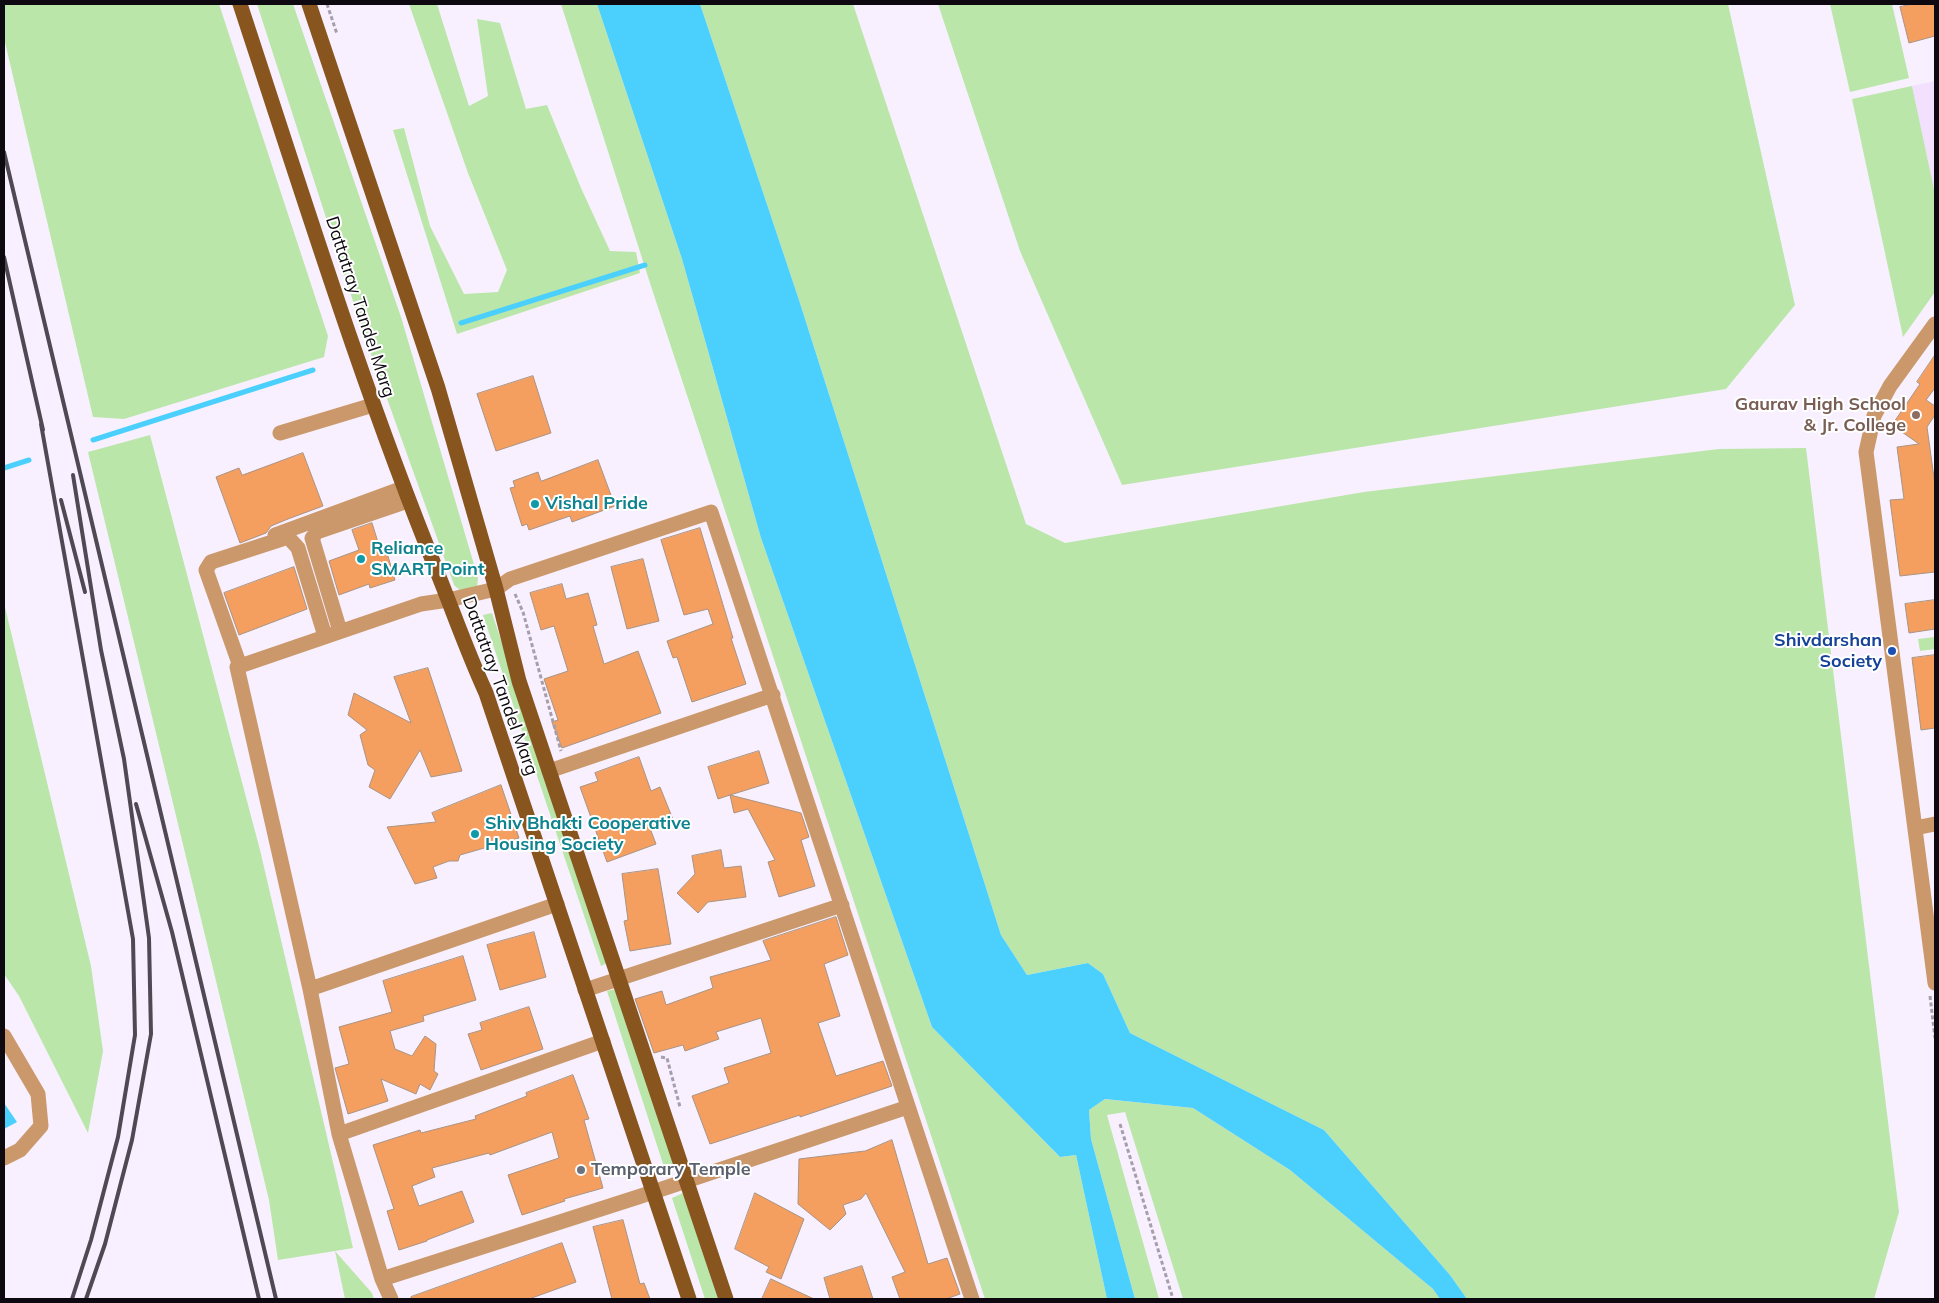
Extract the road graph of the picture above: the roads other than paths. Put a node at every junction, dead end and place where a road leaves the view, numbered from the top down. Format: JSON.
{"nodes":[{"id":1,"x":240,"y":4,"type":"edge"},
{"id":2,"x":309,"y":4,"type":"edge"},
{"id":3,"x":1935,"y":324,"type":"edge"},
{"id":4,"x":373,"y":405,"type":"junction"},
{"id":5,"x":280,"y":432,"type":"dead end"},
{"id":6,"x":406,"y":494,"type":"junction"},
{"id":7,"x":267,"y":538,"type":"dead end"},
{"id":8,"x":496,"y":589,"type":"junction"},
{"id":9,"x":448,"y":600,"type":"junction"},
{"id":10,"x":340,"y":631,"type":"junction"},
{"id":11,"x":325,"y":636,"type":"junction"},
{"id":12,"x":240,"y":666,"type":"junction"},
{"id":13,"x":773,"y":695,"type":"junction"},
{"id":14,"x":549,"y":771,"type":"junction"},
{"id":15,"x":1935,"y":824,"type":"edge"},
{"id":16,"x":1915,"y":828,"type":"junction"},
{"id":17,"x":557,"y":904,"type":"junction"},
{"id":18,"x":842,"y":905,"type":"junction"},
{"id":19,"x":619,"y":979,"type":"junction"},
{"id":20,"x":1935,"y":983,"type":"edge"},
{"id":21,"x":310,"y":989,"type":"junction"},
{"id":22,"x":585,"y":990,"type":"junction"},
{"id":23,"x":4,"y":1036,"type":"edge"},
{"id":24,"x":603,"y":1041,"type":"junction"},
{"id":25,"x":908,"y":1107,"type":"junction"},
{"id":26,"x":339,"y":1134,"type":"junction"},
{"id":27,"x":4,"y":1158,"type":"edge"},
{"id":28,"x":686,"y":1181,"type":"junction"},
{"id":29,"x":653,"y":1192,"type":"junction"},
{"id":30,"x":382,"y":1279,"type":"junction"},
{"id":31,"x":391,"y":1299,"type":"edge"},
{"id":32,"x":689,"y":1299,"type":"edge"},
{"id":33,"x":726,"y":1299,"type":"edge"},
{"id":34,"x":972,"y":1299,"type":"edge"}],
"edges":[{"from":1,"to":4,"type":"main road","name":"Dattatray Tandel Marg"},
{"from":2,"to":8,"type":"main road","name":"Dattatray Tandel Marg"},
{"from":3,"to":16,"type":"street"},
{"from":4,"to":5,"type":"street"},
{"from":4,"to":6,"type":"main road","name":"Dattatray Tandel Marg"},
{"from":6,"to":7,"type":"street"},
{"from":6,"to":9,"type":"main road","name":"Dattatray Tandel Marg"},
{"from":6,"to":10,"type":"street"},
{"from":8,"to":9,"type":"street"},
{"from":8,"to":13,"type":"street"},
{"from":8,"to":14,"type":"main road","name":"Dattatray Tandel Marg"},
{"from":9,"to":10,"type":"street"},
{"from":9,"to":17,"type":"main road","name":"Dattatray Tandel Marg"},
{"from":10,"to":11,"type":"street"},
{"from":11,"to":12,"type":"street"},
{"from":11,"to":12,"type":"street"},
{"from":12,"to":21,"type":"street"},
{"from":13,"to":14,"type":"street"},
{"from":13,"to":18,"type":"street"},
{"from":14,"to":19,"type":"main road","name":"Dattatray Tandel Marg"},
{"from":15,"to":16,"type":"street"},
{"from":16,"to":20,"type":"street"},
{"from":17,"to":21,"type":"street"},
{"from":17,"to":22,"type":"main road","name":"Dattatray Tandel Marg"},
{"from":18,"to":19,"type":"street"},
{"from":18,"to":25,"type":"street"},
{"from":19,"to":22,"type":"street"},
{"from":19,"to":28,"type":"main road","name":"Dattatray Tandel Marg"},
{"from":21,"to":26,"type":"street"},
{"from":22,"to":24,"type":"main road","name":"Dattatray Tandel Marg"},
{"from":23,"to":27,"type":"street"},
{"from":24,"to":26,"type":"street"},
{"from":24,"to":29,"type":"main road","name":"Dattatray Tandel Marg"},
{"from":25,"to":28,"type":"street"},
{"from":25,"to":34,"type":"street"},
{"from":26,"to":30,"type":"street"},
{"from":28,"to":29,"type":"street"},
{"from":28,"to":33,"type":"main road","name":"Dattatray Tandel Marg"},
{"from":29,"to":30,"type":"street"},
{"from":29,"to":32,"type":"main road","name":"Dattatray Tandel Marg"},
{"from":30,"to":31,"type":"street"}]}
